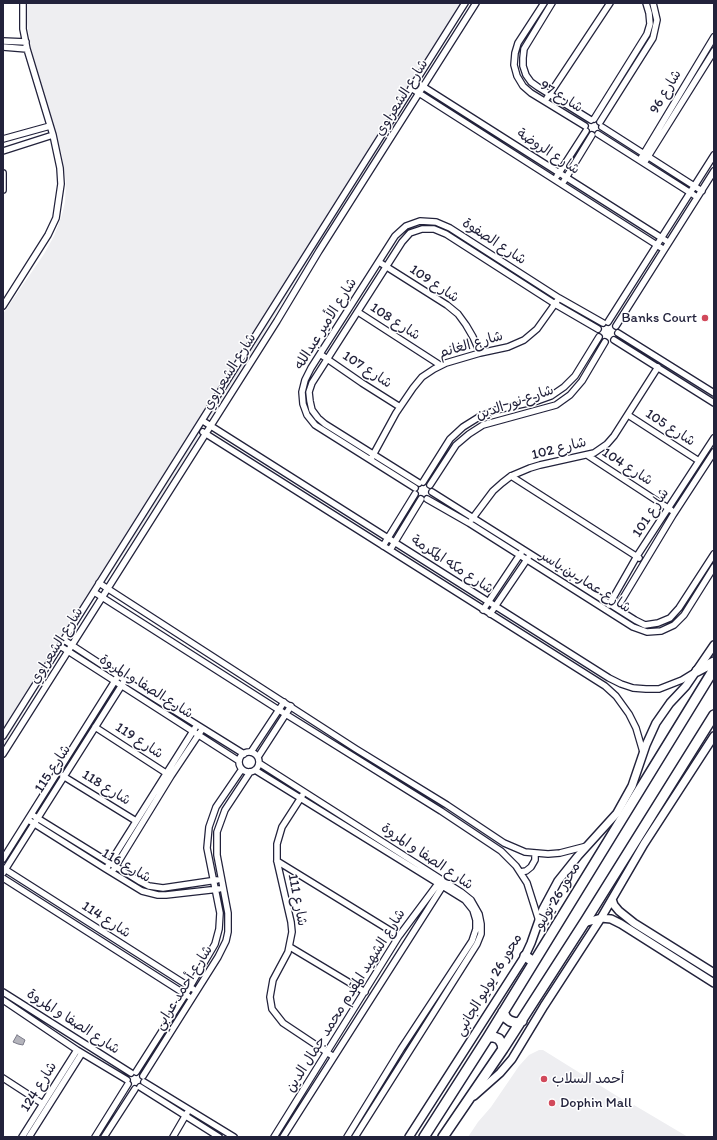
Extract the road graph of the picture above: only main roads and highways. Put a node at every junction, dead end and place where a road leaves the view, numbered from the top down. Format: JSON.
{"nodes":[{"id":1,"x":714,"y":662,"type":"edge"},
{"id":2,"x":714,"y":669,"type":"edge"},
{"id":3,"x":697,"y":671,"type":"road end"},
{"id":4,"x":714,"y":715,"type":"edge"},
{"id":5,"x":525,"y":956,"type":"road end"},
{"id":6,"x":534,"y":962,"type":"junction"},
{"id":7,"x":503,"y":1012,"type":"junction"},
{"id":8,"x":522,"y":1021,"type":"junction"},
{"id":9,"x":488,"y":1037,"type":"junction"},
{"id":10,"x":504,"y":1049,"type":"junction"},
{"id":11,"x":424,"y":1137,"type":"edge"},
{"id":12,"x":443,"y":1137,"type":"edge"}],
"edges":[{"from":1,"to":3,"type":"highway"},
{"from":2,"to":6,"type":"highway","name":"محور 26 يوليو"},
{"from":4,"to":8,"type":"highway"},
{"from":5,"to":6,"type":"highway"},
{"from":6,"to":7,"type":"highway","name":"محور 26 يوليو"},
{"from":7,"to":8,"type":"highway"},
{"from":7,"to":9,"type":"highway","name":"محور 26 يوليو"},
{"from":8,"to":10,"type":"highway"},
{"from":9,"to":10,"type":"highway"},
{"from":9,"to":11,"type":"highway","name":"محور 26 يوليو"},
{"from":10,"to":12,"type":"highway"}]}
